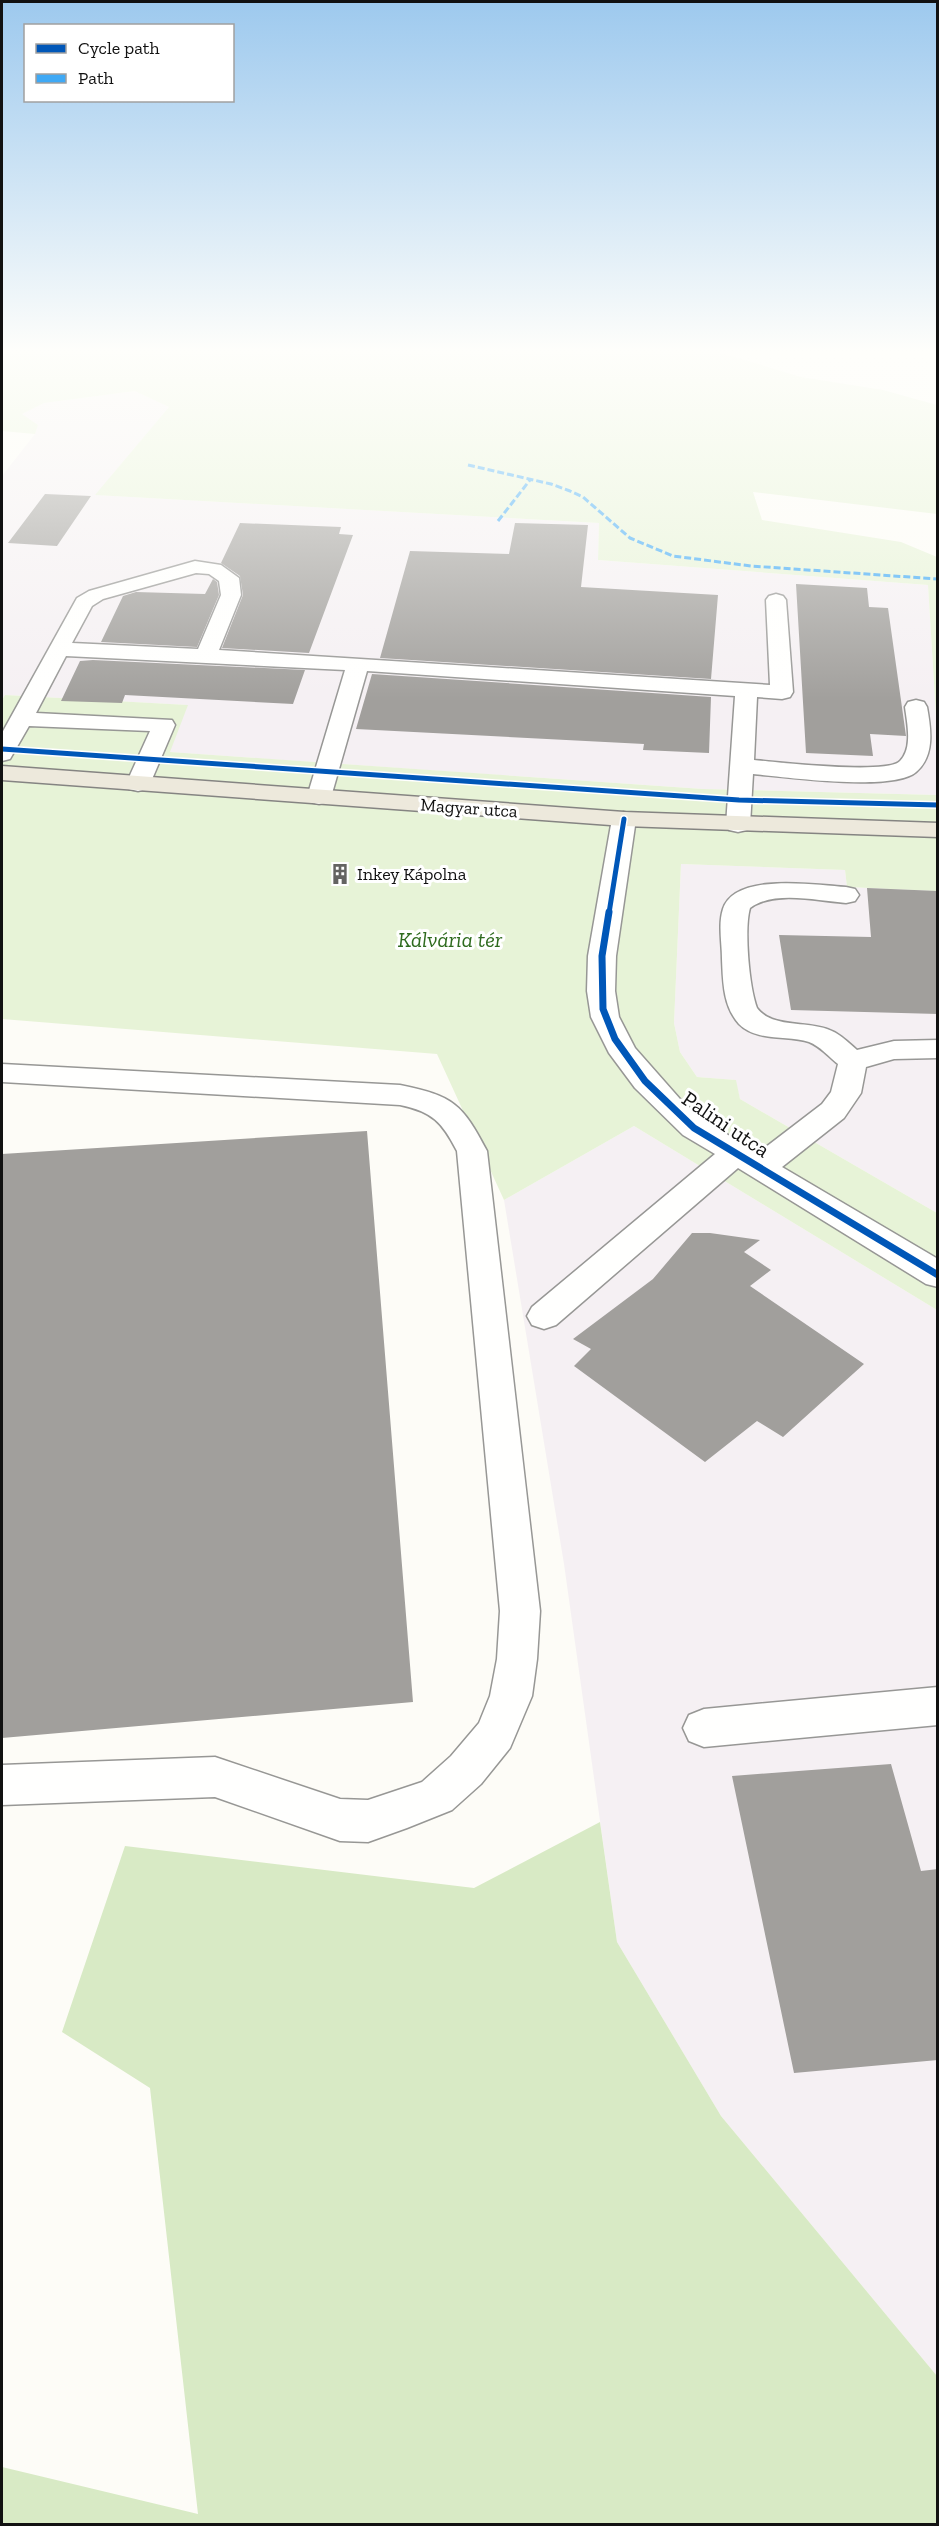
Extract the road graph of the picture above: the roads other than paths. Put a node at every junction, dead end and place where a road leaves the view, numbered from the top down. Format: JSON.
{"nodes":[{"id":1,"x":776,"y":600,"type":"dead end"},
{"id":2,"x":59,"y":649,"type":"junction"},
{"id":3,"x":206,"y":656,"type":"junction"},
{"id":4,"x":358,"y":664,"type":"junction"},
{"id":5,"x":747,"y":691,"type":"junction"},
{"id":6,"x":4,"y":702,"type":"dead end"},
{"id":7,"x":916,"y":707,"type":"dead end"},
{"id":8,"x":26,"y":711,"type":"junction"},
{"id":9,"x":2,"y":754,"type":"edge"},
{"id":10,"x":741,"y":766,"type":"junction"},
{"id":11,"x":2,"y":773,"type":"edge"},
{"id":12,"x":138,"y":784,"type":"junction"},
{"id":13,"x":319,"y":797,"type":"junction"},
{"id":14,"x":624,"y":819,"type":"junction"},
{"id":15,"x":738,"y":825,"type":"junction"},
{"id":16,"x":938,"y":830,"type":"edge"},
{"id":17,"x":846,"y":895,"type":"dead end"},
{"id":18,"x":938,"y":1049,"type":"edge"},
{"id":19,"x":853,"y":1062,"type":"junction"},
{"id":20,"x":2,"y":1073,"type":"edge"},
{"id":21,"x":747,"y":1161,"type":"junction"},
{"id":22,"x":938,"y":1275,"type":"edge"},
{"id":23,"x":544,"y":1316,"type":"dead end"},
{"id":24,"x":938,"y":1706,"type":"edge"},
{"id":25,"x":704,"y":1728,"type":"dead end"},
{"id":26,"x":2,"y":1785,"type":"edge"}],
"edges":[{"from":1,"to":5,"type":"street"},
{"from":2,"to":3,"type":"street"},
{"from":2,"to":3,"type":"street"},
{"from":2,"to":8,"type":"street"},
{"from":3,"to":4,"type":"street"},
{"from":4,"to":5,"type":"street"},
{"from":4,"to":13,"type":"street"},
{"from":5,"to":10,"type":"street"},
{"from":6,"to":8,"type":"street"},
{"from":7,"to":10,"type":"street"},
{"from":8,"to":9,"type":"street"},
{"from":8,"to":12,"type":"street"},
{"from":10,"to":15,"type":"street"},
{"from":11,"to":12,"type":"main road","name":"Magyar utca"},
{"from":12,"to":13,"type":"main road","name":"Magyar utca"},
{"from":13,"to":14,"type":"main road","name":"Magyar utca"},
{"from":14,"to":15,"type":"main road","name":"Magyar utca"},
{"from":14,"to":21,"type":"street","name":"Palini utca"},
{"from":15,"to":16,"type":"main road","name":"Magyar utca"},
{"from":17,"to":19,"type":"street"},
{"from":18,"to":19,"type":"street"},
{"from":19,"to":21,"type":"street"},
{"from":20,"to":26,"type":"street"},
{"from":21,"to":22,"type":"street","name":"Palini utca"},
{"from":21,"to":23,"type":"street"},
{"from":24,"to":25,"type":"street"}]}
